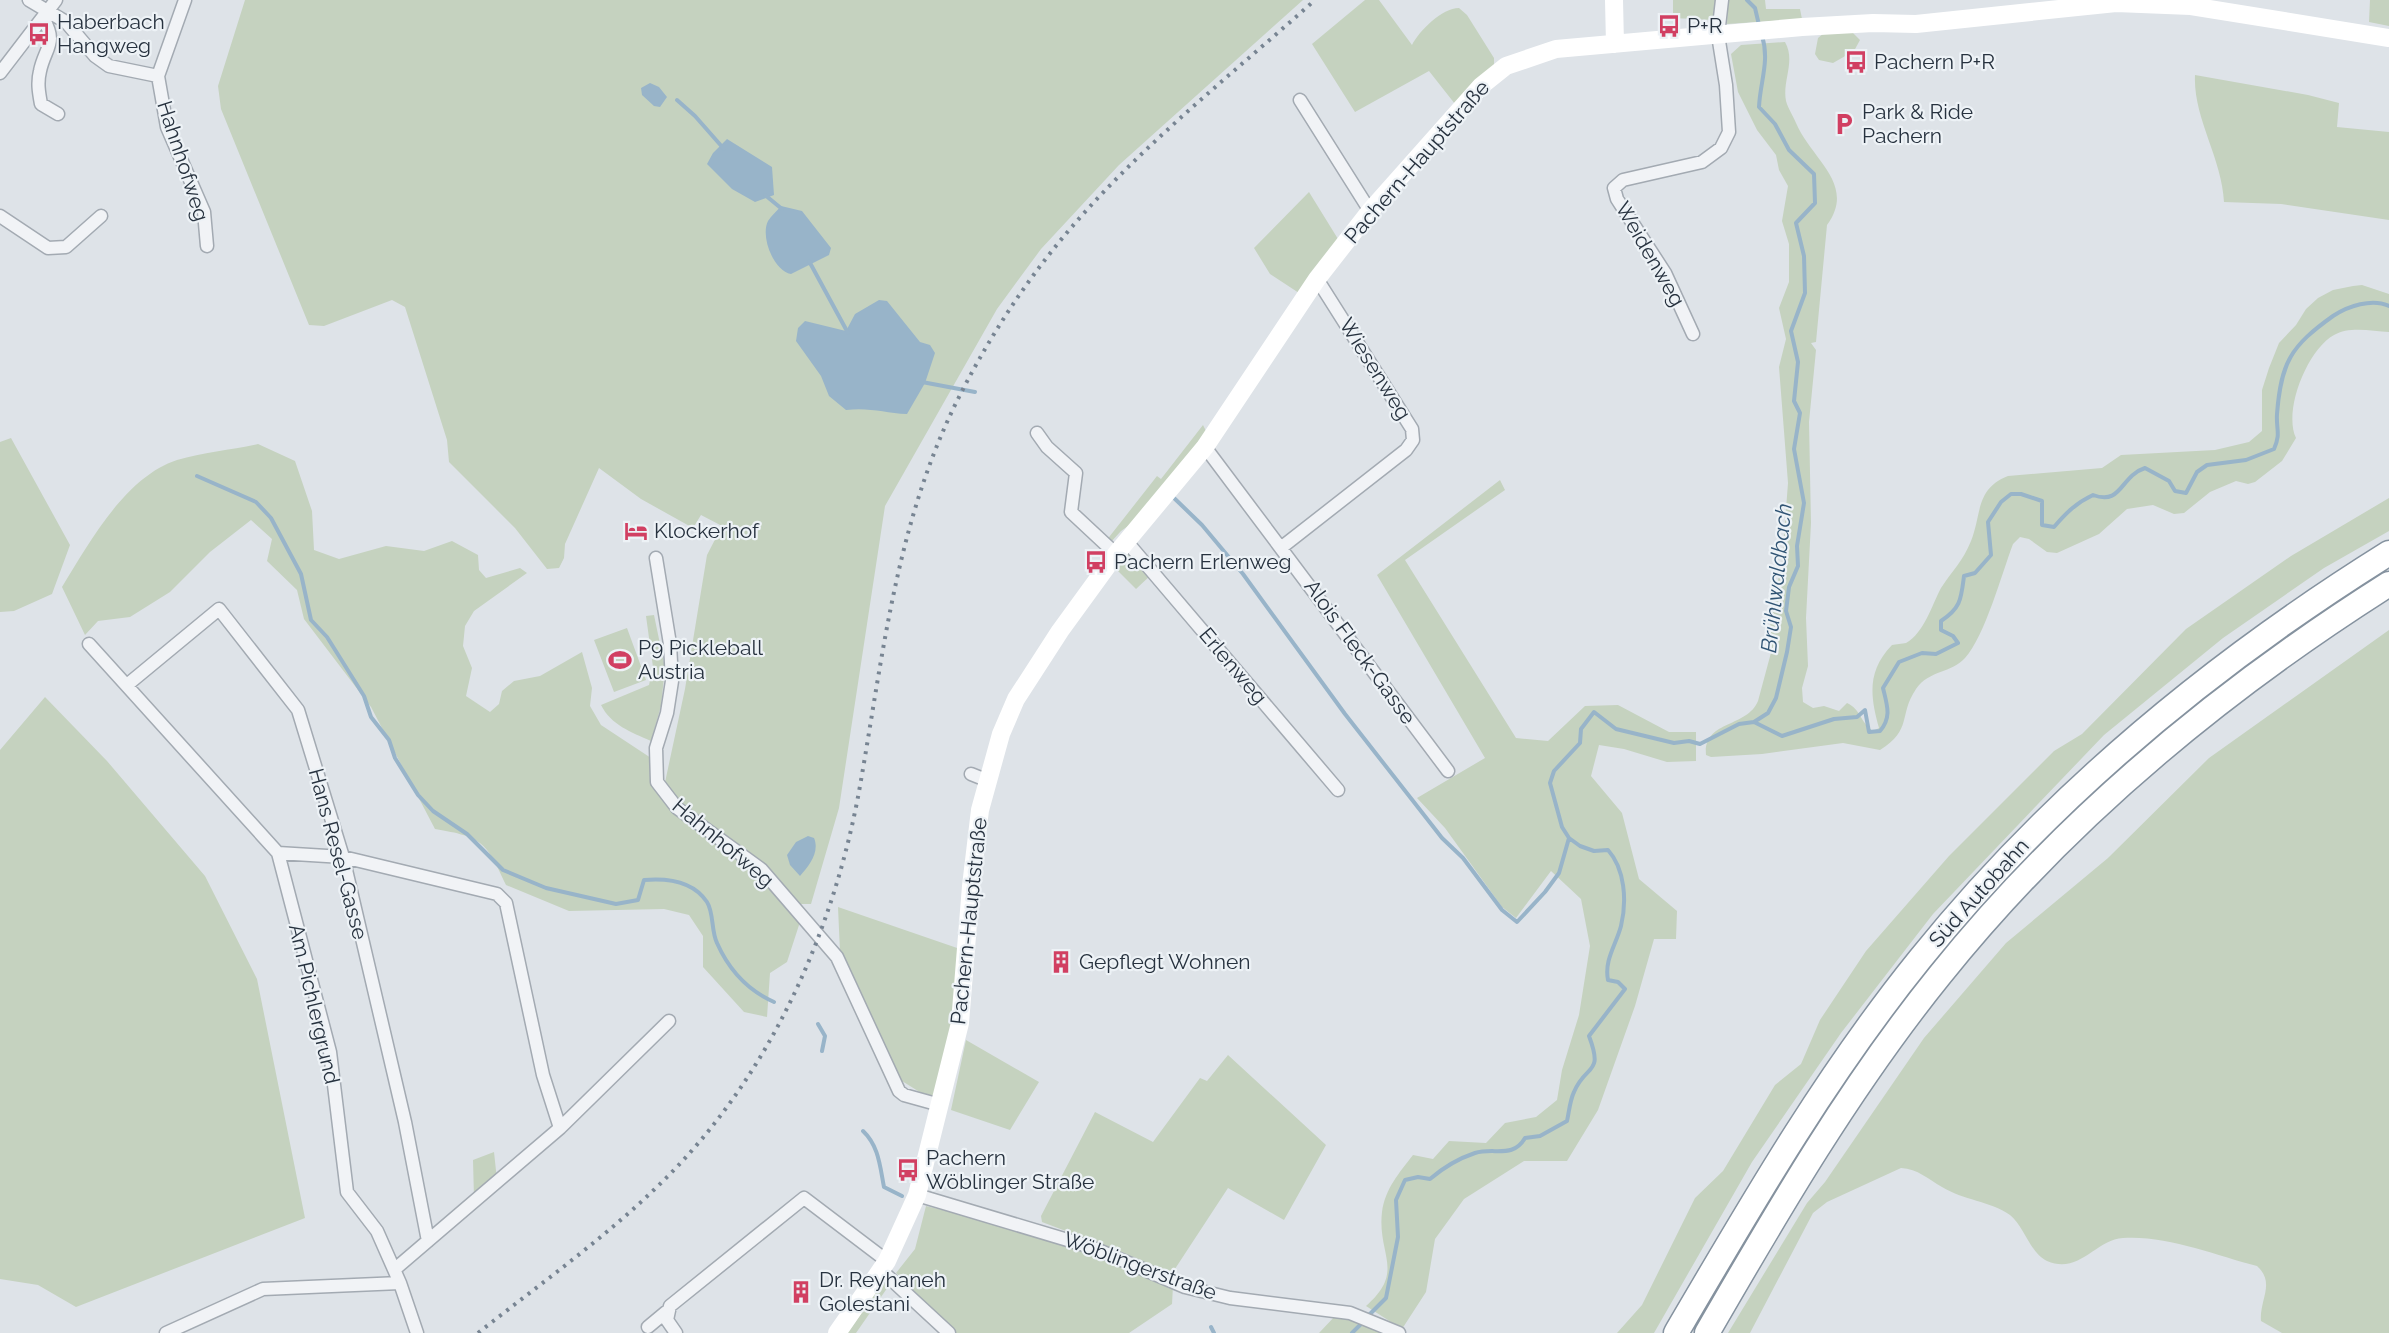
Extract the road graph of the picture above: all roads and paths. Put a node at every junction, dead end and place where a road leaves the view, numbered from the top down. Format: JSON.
{"nodes":[{"id":1,"x":29,"y":0,"type":"edge"},
{"id":2,"x":185,"y":0,"type":"edge"},
{"id":3,"x":1614,"y":0,"type":"edge"},
{"id":4,"x":1722,"y":0,"type":"edge"},
{"id":5,"x":50,"y":10,"type":"edge"},
{"id":6,"x":1718,"y":35,"type":"junction"},
{"id":7,"x":2389,"y":38,"type":"edge"},
{"id":8,"x":1615,"y":44,"type":"junction"},
{"id":9,"x":0,"y":73,"type":"edge"},
{"id":10,"x":158,"y":76,"type":"junction"},
{"id":11,"x":1300,"y":100,"type":"dead end"},
{"id":12,"x":58,"y":114,"type":"dead end"},
{"id":13,"x":1370,"y":212,"type":"junction"},
{"id":14,"x":0,"y":216,"type":"edge"},
{"id":15,"x":101,"y":216,"type":"dead end"},
{"id":16,"x":207,"y":246,"type":"dead end"},
{"id":17,"x":1317,"y":279,"type":"junction"},
{"id":18,"x":1693,"y":334,"type":"dead end"},
{"id":19,"x":1037,"y":433,"type":"dead end"},
{"id":20,"x":1206,"y":447,"type":"junction"},
{"id":21,"x":1282,"y":547,"type":"junction"},
{"id":22,"x":1121,"y":548,"type":"junction"},
{"id":23,"x":2389,"y":553,"type":"edge"},
{"id":24,"x":656,"y":558,"type":"dead end"},
{"id":25,"x":2389,"y":584,"type":"edge"},
{"id":26,"x":89,"y":644,"type":"dead end"},
{"id":27,"x":127,"y":685,"type":"junction"},
{"id":28,"x":1448,"y":771,"type":"dead end"},
{"id":29,"x":1338,"y":790,"type":"dead end"},
{"id":30,"x":278,"y":853,"type":"junction"},
{"id":31,"x":343,"y":856,"type":"junction"},
{"id":32,"x":669,"y":1021,"type":"dead end"},
{"id":33,"x":940,"y":1105,"type":"junction"},
{"id":34,"x":560,"y":1128,"type":"junction"},
{"id":35,"x":917,"y":1195,"type":"junction"},
{"id":36,"x":428,"y":1241,"type":"junction"},
{"id":37,"x":884,"y":1266,"type":"junction"},
{"id":38,"x":395,"y":1269,"type":"junction"},
{"id":39,"x":400,"y":1283,"type":"junction"},
{"id":40,"x":666,"y":1312,"type":"junction"},
{"id":41,"x":648,"y":1327,"type":"dead end"},
{"id":42,"x":166,"y":1333,"type":"edge"},
{"id":43,"x":417,"y":1333,"type":"edge"},
{"id":44,"x":676,"y":1333,"type":"edge"},
{"id":45,"x":837,"y":1333,"type":"edge"},
{"id":46,"x":949,"y":1333,"type":"edge"},
{"id":47,"x":1399,"y":1333,"type":"edge"},
{"id":48,"x":1676,"y":1333,"type":"edge"},
{"id":49,"x":1707,"y":1333,"type":"edge"}],
"edges":[{"from":1,"to":5,"type":"street","name":"Hahnhofweg"},
{"from":2,"to":10,"type":"street","name":"Hahnhofweg"},
{"from":3,"to":8,"type":"main road"},
{"from":4,"to":6,"type":"street"},
{"from":5,"to":9,"type":"street"},
{"from":5,"to":10,"type":"street","name":"Hahnhofweg"},
{"from":5,"to":12,"type":"street"},
{"from":6,"to":7,"type":"main road","name":"Pachern-Hauptstraße"},
{"from":6,"to":8,"type":"main road","name":"Pachern-Hauptstraße"},
{"from":6,"to":18,"type":"street","name":"Weidenweg"},
{"from":8,"to":13,"type":"main road","name":"Pachern-Hauptstraße"},
{"from":10,"to":16,"type":"street","name":"Hahnhofweg"},
{"from":11,"to":13,"type":"street"},
{"from":13,"to":17,"type":"main road","name":"Pachern-Hauptstraße"},
{"from":14,"to":15,"type":"street"},
{"from":17,"to":20,"type":"main road","name":"Pachern-Hauptstraße"},
{"from":17,"to":21,"type":"street","name":"Wiesenweg"},
{"from":19,"to":22,"type":"street"},
{"from":20,"to":21,"type":"street","name":"Alois Fleck-Gasse"},
{"from":20,"to":22,"type":"main road","name":"Pachern-Hauptstraße"},
{"from":21,"to":28,"type":"street","name":"Alois Fleck-Gasse"},
{"from":22,"to":29,"type":"street","name":"Erlenweg"},
{"from":22,"to":33,"type":"main road","name":"Pachern-Hauptstraße"},
{"from":23,"to":48,"type":"highway","name":"Süd Autobahn"},
{"from":24,"to":33,"type":"street","name":"Hahnhofweg"},
{"from":25,"to":49,"type":"highway","name":"Süd Autobahn"},
{"from":26,"to":27,"type":"street","name":"Am Pichlergrund"},
{"from":27,"to":30,"type":"street","name":"Am Pichlergrund"},
{"from":27,"to":31,"type":"street","name":"Hans Resel-Gasse"},
{"from":30,"to":31,"type":"street"},
{"from":30,"to":38,"type":"street","name":"Am Pichlergrund"},
{"from":31,"to":34,"type":"street"},
{"from":31,"to":36,"type":"street","name":"Hans Resel-Gasse"},
{"from":32,"to":34,"type":"street"},
{"from":33,"to":35,"type":"main road","name":"Pachern-Hauptstraße"},
{"from":34,"to":36,"type":"street"},
{"from":35,"to":37,"type":"main road","name":"Pachern-Hauptstraße"},
{"from":35,"to":47,"type":"street","name":"Wöblingerstraße"},
{"from":36,"to":38,"type":"street"},
{"from":37,"to":40,"type":"street"},
{"from":37,"to":45,"type":"main road","name":"Pachern-Hauptstraße"},
{"from":37,"to":46,"type":"street"},
{"from":38,"to":39,"type":"street"},
{"from":39,"to":42,"type":"street"},
{"from":39,"to":43,"type":"street"},
{"from":40,"to":41,"type":"street"},
{"from":40,"to":44,"type":"street"}]}
